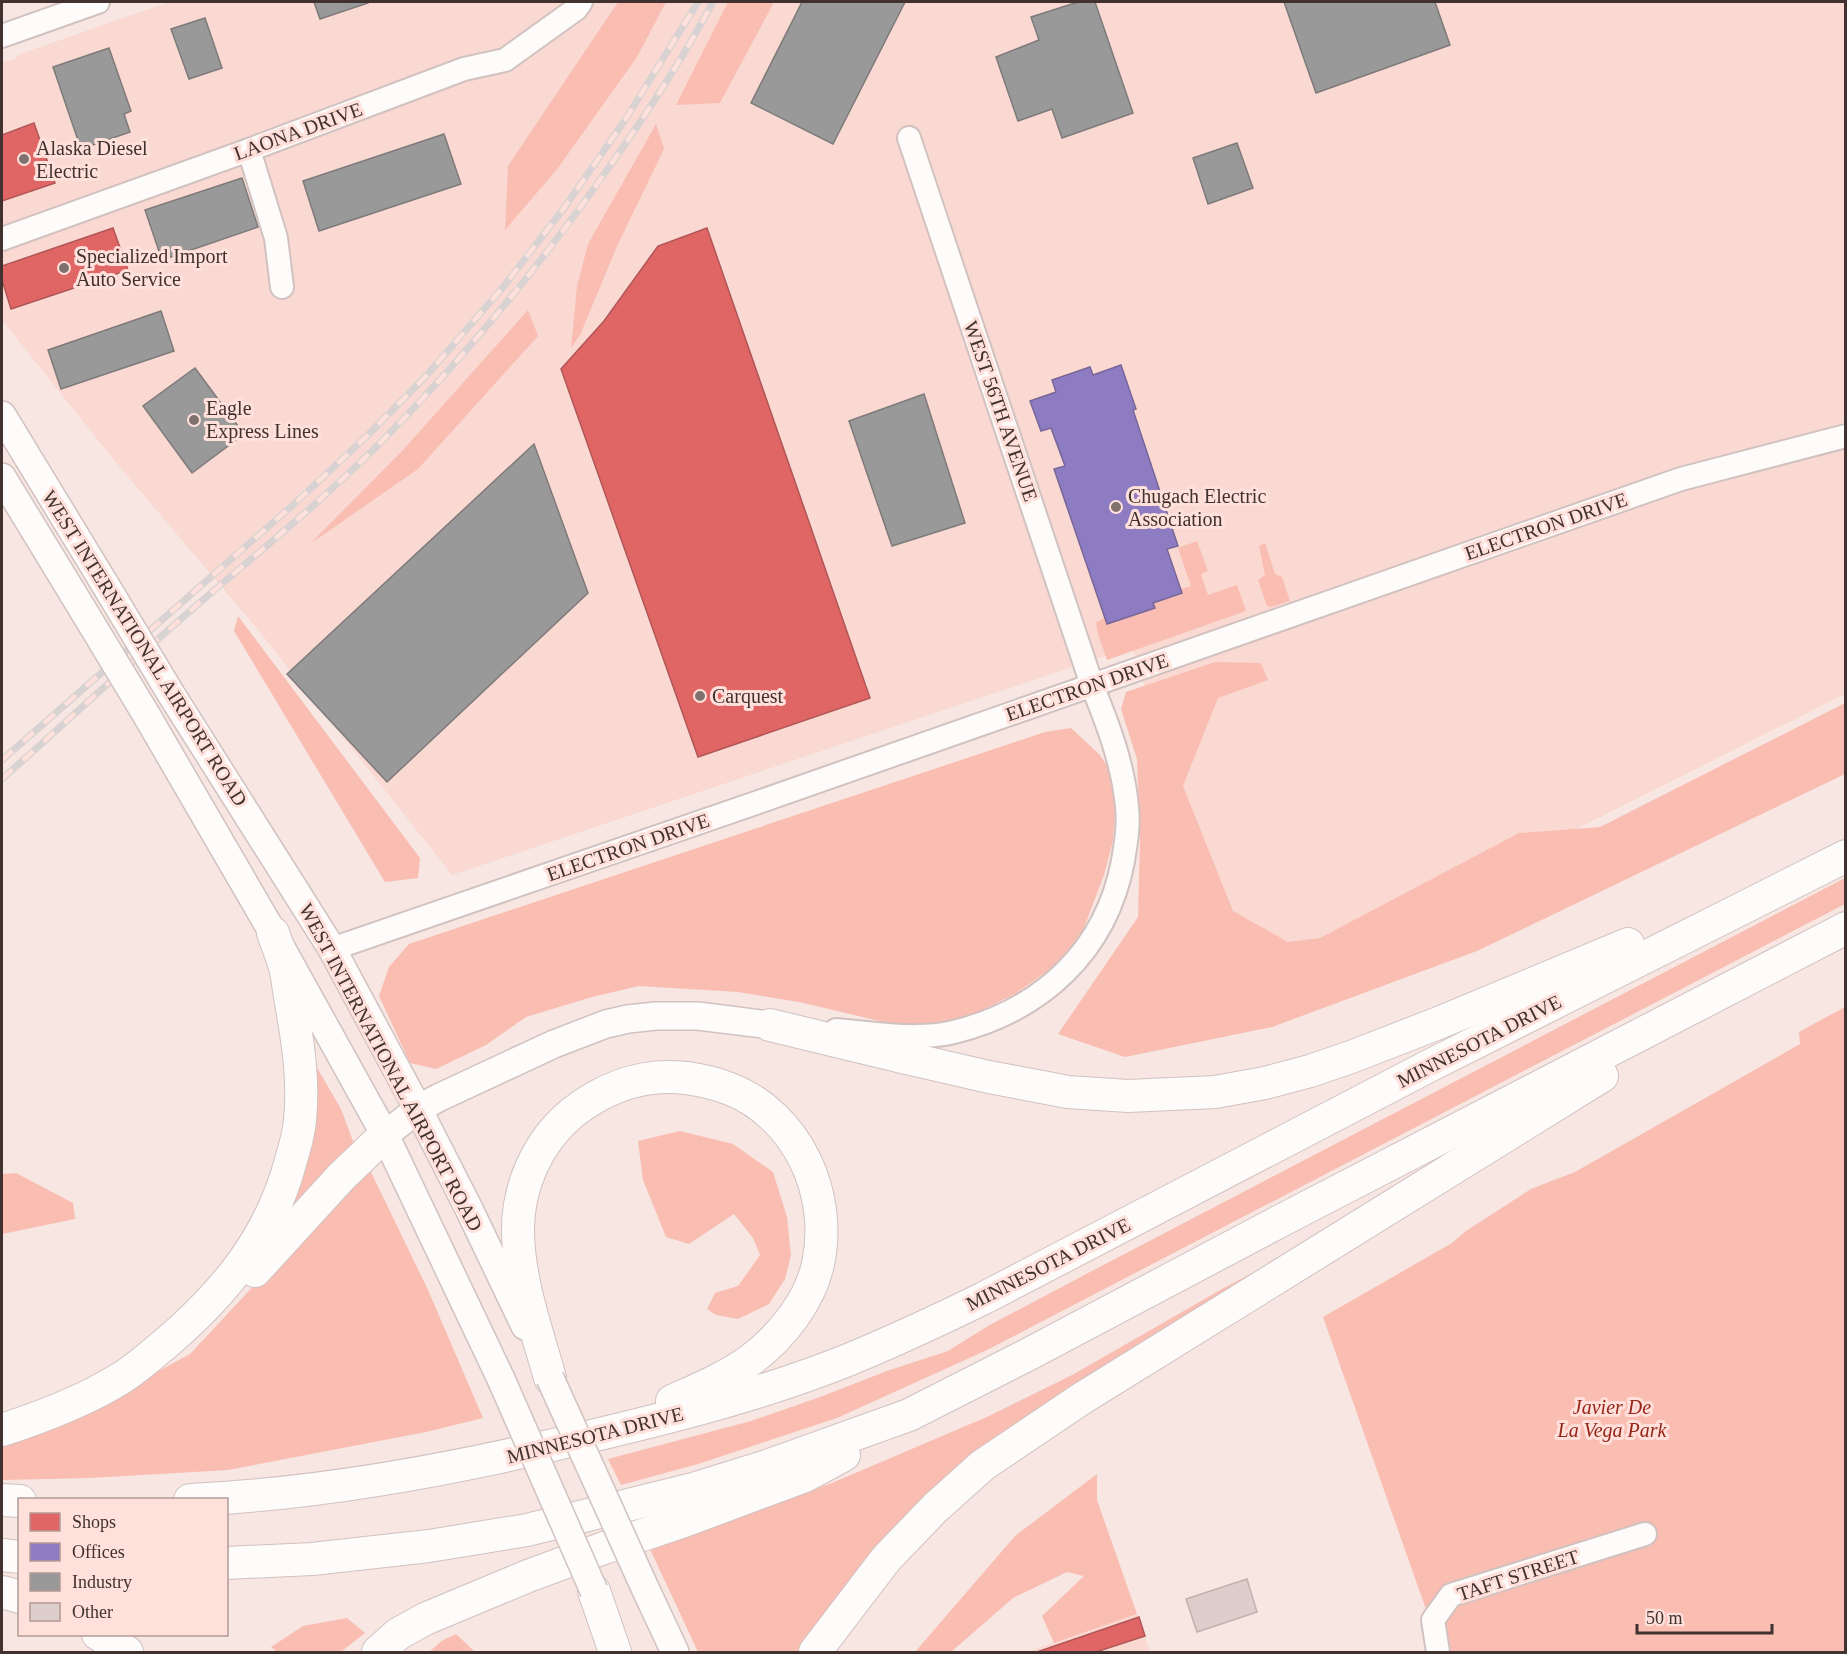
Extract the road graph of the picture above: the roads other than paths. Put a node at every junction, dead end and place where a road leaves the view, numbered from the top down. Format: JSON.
{"nodes":[{"id":1,"x":98,"y":2,"type":"edge"},
{"id":2,"x":581,"y":2,"type":"edge"},
{"id":3,"x":44,"y":10,"type":"edge"},
{"id":4,"x":2,"y":36,"type":"edge"},
{"id":5,"x":909,"y":138,"type":"dead end"},
{"id":6,"x":249,"y":150,"type":"junction"},
{"id":7,"x":2,"y":239,"type":"edge"},
{"id":8,"x":282,"y":287,"type":"dead end"},
{"id":9,"x":2,"y":415,"type":"edge"},
{"id":10,"x":1845,"y":436,"type":"edge"},
{"id":11,"x":2,"y":477,"type":"edge"},
{"id":12,"x":1092,"y":685,"type":"junction"},
{"id":13,"x":1845,"y":856,"type":"edge"},
{"id":14,"x":1845,"y":930,"type":"edge"},
{"id":15,"x":273,"y":933,"type":"junction"},
{"id":16,"x":332,"y":949,"type":"junction"},
{"id":17,"x":770,"y":1025,"type":"junction"},
{"id":18,"x":418,"y":1109,"type":"junction"},
{"id":19,"x":385,"y":1135,"type":"junction"},
{"id":20,"x":142,"y":1362,"type":"junction"},
{"id":21,"x":550,"y":1378,"type":"junction"},
{"id":22,"x":909,"y":1414,"type":"junction"},
{"id":23,"x":2,"y":1430,"type":"edge"},
{"id":24,"x":590,"y":1437,"type":"junction"},
{"id":25,"x":213,"y":1498,"type":"edge"},
{"id":26,"x":2,"y":1500,"type":"edge"},
{"id":27,"x":18,"y":1501,"type":"edge"},
{"id":28,"x":1645,"y":1534,"type":"dead end"},
{"id":29,"x":2,"y":1555,"type":"edge"},
{"id":30,"x":18,"y":1557,"type":"edge"},
{"id":31,"x":228,"y":1563,"type":"edge"},
{"id":32,"x":594,"y":1591,"type":"junction"},
{"id":33,"x":2,"y":1592,"type":"edge"},
{"id":34,"x":18,"y":1596,"type":"edge"},
{"id":35,"x":100,"y":1636,"type":"edge"},
{"id":36,"x":821,"y":1647,"type":"edge"},
{"id":37,"x":127,"y":1653,"type":"edge"},
{"id":38,"x":378,"y":1653,"type":"edge"},
{"id":39,"x":615,"y":1653,"type":"edge"},
{"id":40,"x":624,"y":1653,"type":"edge"},
{"id":41,"x":675,"y":1653,"type":"edge"},
{"id":42,"x":1438,"y":1653,"type":"edge"}],
"edges":[{"from":1,"to":3,"type":"street"},
{"from":2,"to":6,"type":"street","name":"LAONA DRIVE"},
{"from":3,"to":4,"type":"street"},
{"from":5,"to":12,"type":"street","name":"WEST 56TH AVENUE"},
{"from":6,"to":7,"type":"street","name":"LAONA DRIVE"},
{"from":6,"to":8,"type":"street"},
{"from":9,"to":16,"type":"main road","name":"WEST INTERNATIONAL AIRPORT ROAD","bridge":true},
{"from":10,"to":12,"type":"street","name":"ELECTRON DRIVE"},
{"from":11,"to":15,"type":"main road","name":"WEST INTERNATIONAL AIRPORT ROAD","bridge":true},
{"from":12,"to":16,"type":"street","name":"ELECTRON DRIVE"},
{"from":12,"to":17,"type":"street","name":"WEST 56TH AVENUE"},
{"from":13,"to":17,"type":"highway"},
{"from":13,"to":24,"type":"highway","name":"MINNESOTA DRIVE"},
{"from":14,"to":22,"type":"highway"},
{"from":14,"to":36,"type":"highway"},
{"from":15,"to":16,"type":"main road"},
{"from":15,"to":19,"type":"main road","name":"WEST INTERNATIONAL AIRPORT ROAD"},
{"from":15,"to":20,"type":"highway"},
{"from":16,"to":18,"type":"main road","name":"WEST INTERNATIONAL AIRPORT ROAD"},
{"from":17,"to":18,"type":"main road"},
{"from":18,"to":19,"type":"main road"},
{"from":18,"to":21,"type":"main road","name":"WEST INTERNATIONAL AIRPORT ROAD"},
{"from":19,"to":20,"type":"highway"},
{"from":19,"to":32,"type":"main road","name":"WEST INTERNATIONAL AIRPORT ROAD","bridge":true},
{"from":20,"to":23,"type":"highway"},
{"from":21,"to":24,"type":"highway"},
{"from":21,"to":41,"type":"main road","name":"WEST INTERNATIONAL AIRPORT ROAD","bridge":true},
{"from":22,"to":31,"type":"highway"},
{"from":22,"to":38,"type":"highway"},
{"from":24,"to":25,"type":"highway","name":"MINNESOTA DRIVE"},
{"from":26,"to":27,"type":"highway"},
{"from":28,"to":42,"type":"street","name":"TAFT STREET"},
{"from":29,"to":30,"type":"highway"},
{"from":32,"to":39,"type":"highway"},
{"from":32,"to":40,"type":"main road","name":"WEST INTERNATIONAL AIRPORT ROAD"},
{"from":33,"to":34,"type":"highway"},
{"from":35,"to":37,"type":"highway"}]}
